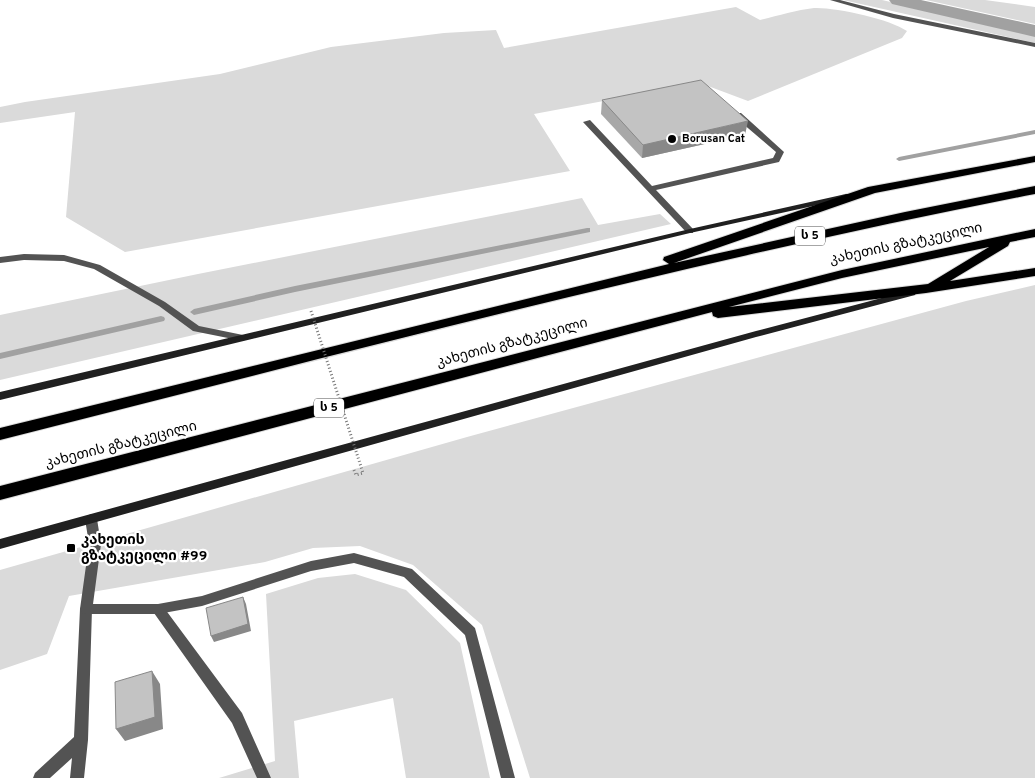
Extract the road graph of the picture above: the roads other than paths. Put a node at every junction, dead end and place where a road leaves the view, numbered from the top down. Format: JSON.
{"nodes":[{"id":1,"x":833,"y":0,"type":"edge"},
{"id":2,"x":1035,"y":45,"type":"edge"},
{"id":3,"x":728,"y":106,"type":"edge"},
{"id":4,"x":587,"y":122,"type":"dead end"},
{"id":5,"x":1035,"y":159,"type":"edge"},
{"id":6,"x":650,"y":189,"type":"junction"},
{"id":7,"x":872,"y":190,"type":"junction"},
{"id":8,"x":1035,"y":190,"type":"edge"},
{"id":9,"x":690,"y":231,"type":"junction"},
{"id":10,"x":1035,"y":233,"type":"edge"},
{"id":11,"x":1016,"y":237,"type":"junction"},
{"id":12,"x":0,"y":260,"type":"edge"},
{"id":13,"x":1035,"y":272,"type":"edge"},
{"id":14,"x":586,"y":288,"type":"junction"},
{"id":15,"x":926,"y":289,"type":"junction"},
{"id":16,"x":657,"y":321,"type":"junction"},
{"id":17,"x":243,"y":338,"type":"junction"},
{"id":18,"x":0,"y":396,"type":"edge"},
{"id":19,"x":0,"y":434,"type":"edge"},
{"id":20,"x":0,"y":493,"type":"edge"},
{"id":21,"x":91,"y":519,"type":"junction"},
{"id":22,"x":0,"y":544,"type":"edge"},
{"id":23,"x":86,"y":609,"type":"junction"},
{"id":24,"x":158,"y":610,"type":"junction"},
{"id":25,"x":81,"y":740,"type":"junction"},
{"id":26,"x":40,"y":778,"type":"edge"},
{"id":27,"x":77,"y":778,"type":"edge"},
{"id":28,"x":264,"y":778,"type":"edge"},
{"id":29,"x":508,"y":778,"type":"edge"}],
"edges":[{"from":1,"to":2,"type":"street"},
{"from":3,"to":6,"type":"street"},
{"from":4,"to":6,"type":"street"},
{"from":5,"to":7,"type":"highway"},
{"from":6,"to":9,"type":"street"},
{"from":7,"to":9,"type":"street"},
{"from":7,"to":14,"type":"highway"},
{"from":8,"to":14,"type":"highway","name":"კახეთის გზატკეცილი","number":"ს 5"},
{"from":9,"to":17,"type":"street"},
{"from":10,"to":11,"type":"highway","name":"კახეთის გზატკეცილი","number":"ს 5"},
{"from":11,"to":15,"type":"highway"},
{"from":11,"to":16,"type":"highway","name":"კახეთის გზატკეცილი","number":"ს 5"},
{"from":12,"to":17,"type":"street"},
{"from":13,"to":15,"type":"highway"},
{"from":14,"to":19,"type":"highway","name":"კახეთის გზატკეცილი","number":"ს 5"},
{"from":15,"to":16,"type":"highway"},
{"from":15,"to":21,"type":"street"},
{"from":16,"to":20,"type":"highway","name":"კახეთის გზატკეცილი","number":"ს 5"},
{"from":17,"to":18,"type":"street"},
{"from":21,"to":22,"type":"street"},
{"from":21,"to":23,"type":"street"},
{"from":23,"to":24,"type":"street"},
{"from":23,"to":25,"type":"street"},
{"from":24,"to":28,"type":"street"},
{"from":24,"to":29,"type":"street"},
{"from":25,"to":26,"type":"street"},
{"from":25,"to":27,"type":"street"}]}
